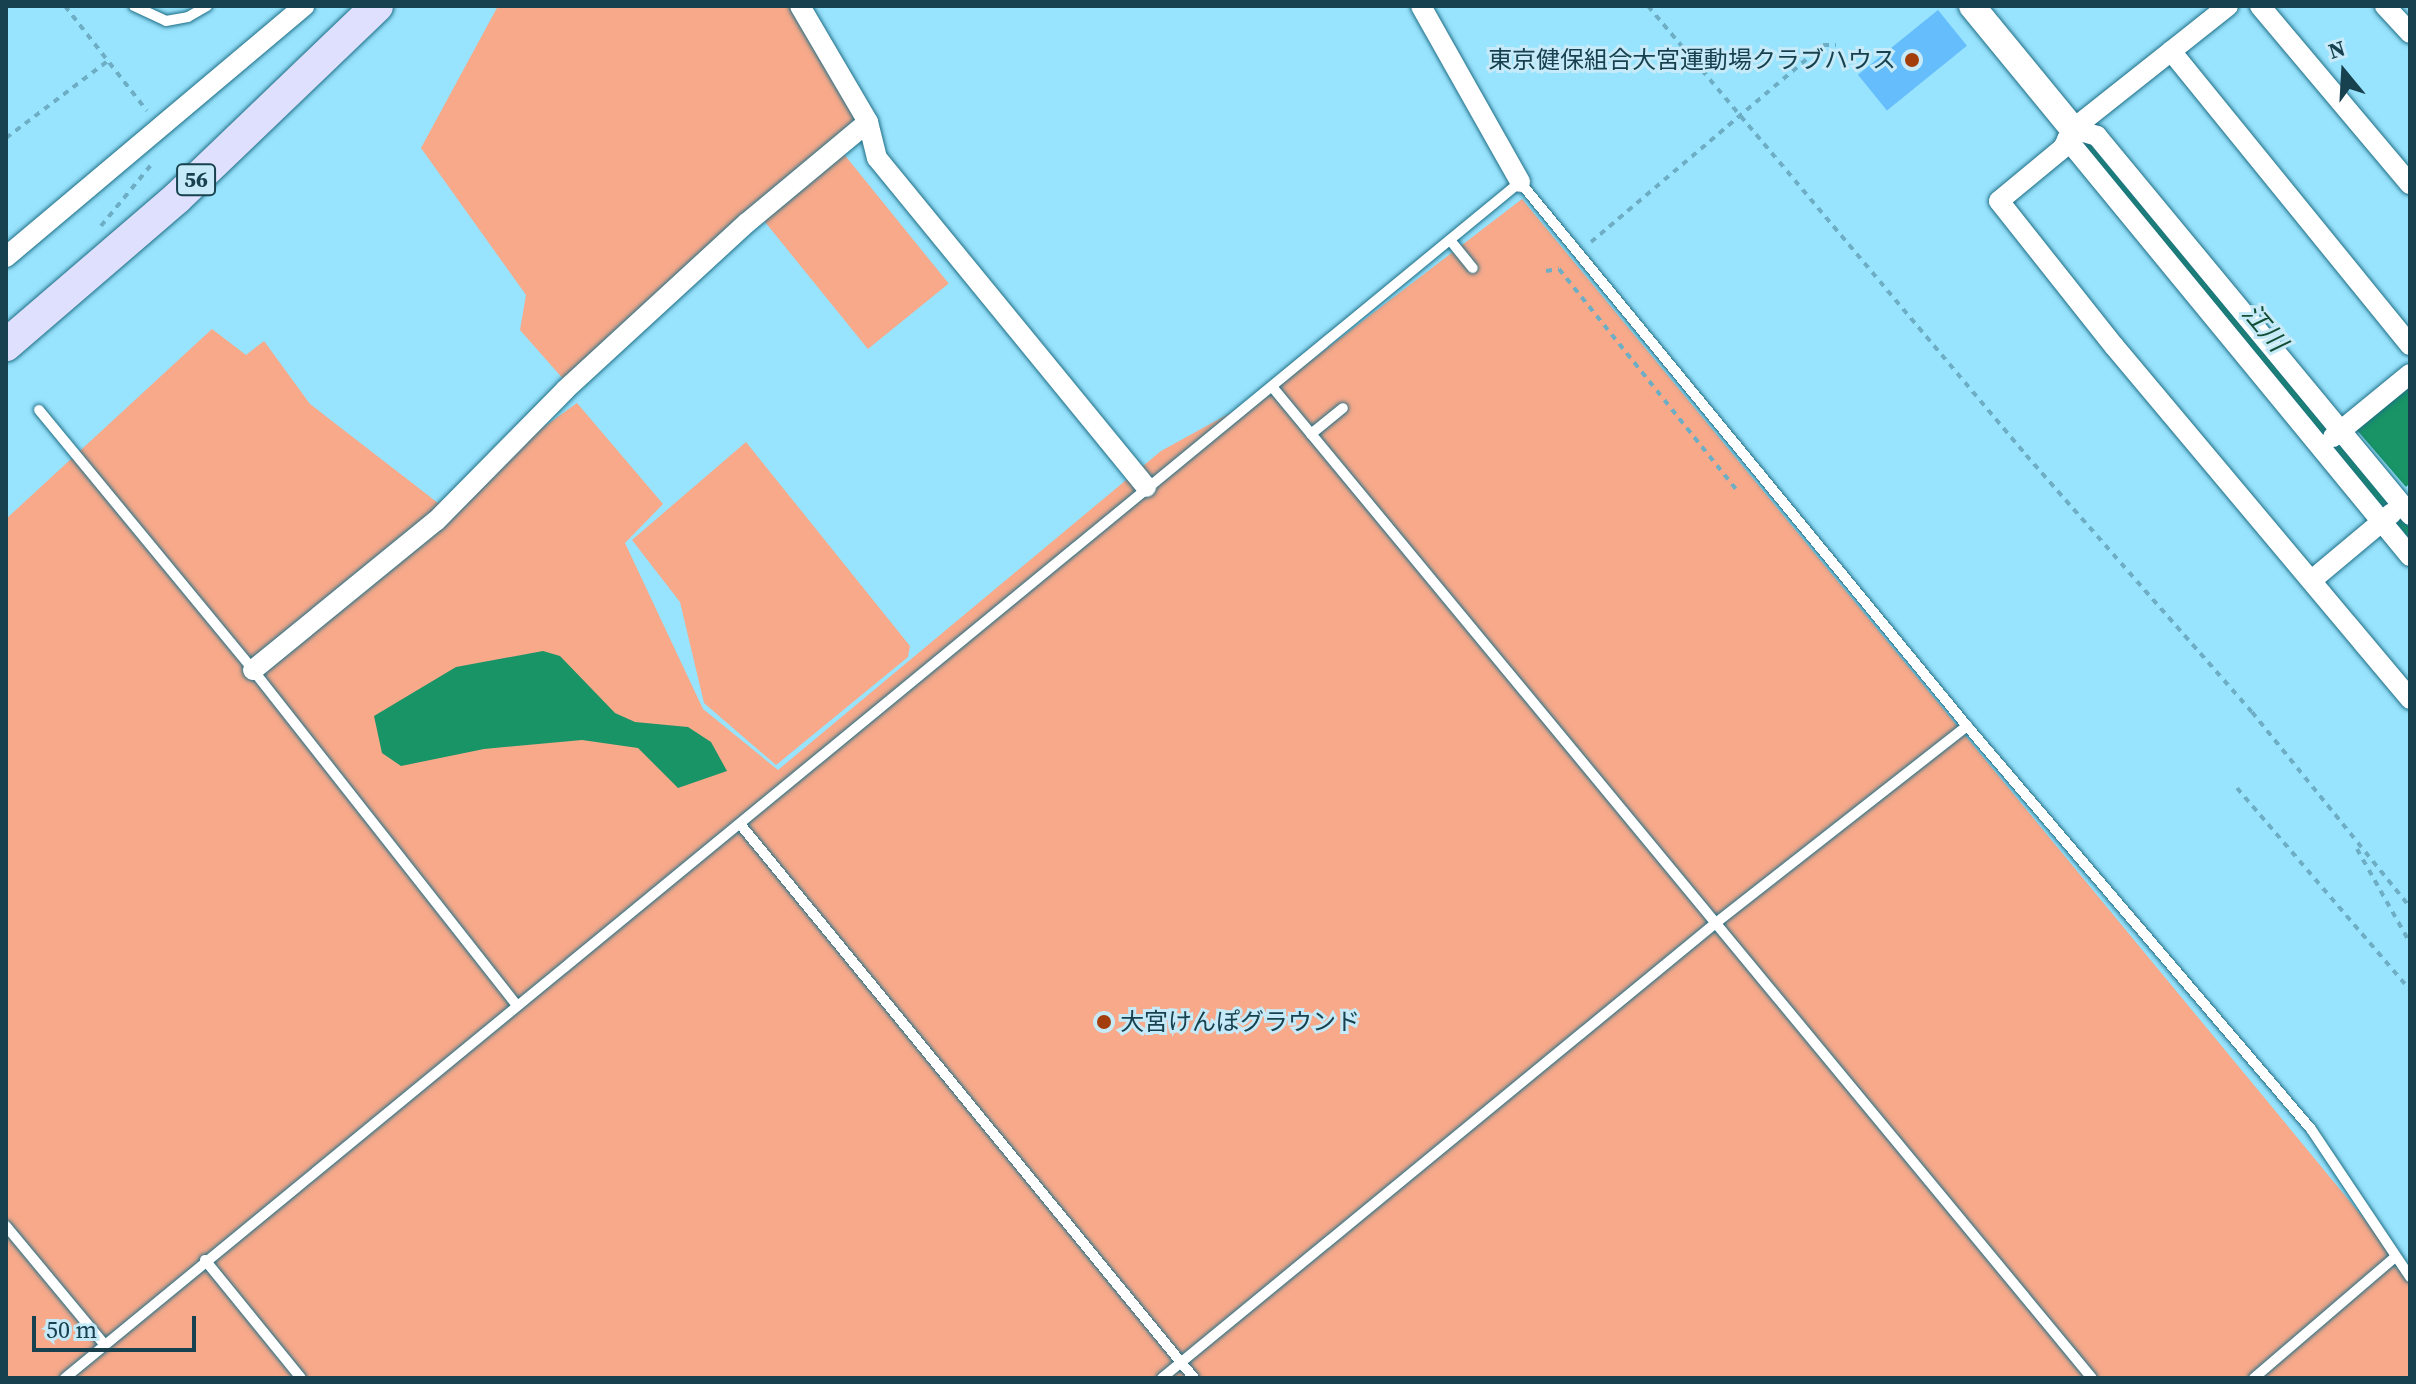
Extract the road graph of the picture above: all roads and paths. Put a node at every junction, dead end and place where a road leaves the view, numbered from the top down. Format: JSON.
{"nodes":[{"id":1,"x":65,"y":6,"type":"edge"},
{"id":2,"x":134,"y":6,"type":"edge"},
{"id":3,"x":207,"y":6,"type":"edge"},
{"id":4,"x":304,"y":6,"type":"edge"},
{"id":5,"x":377,"y":6,"type":"edge"},
{"id":6,"x":800,"y":6,"type":"edge"},
{"id":7,"x":1421,"y":6,"type":"edge"},
{"id":8,"x":1648,"y":6,"type":"edge"},
{"id":9,"x":1972,"y":6,"type":"edge"},
{"id":10,"x":2228,"y":6,"type":"edge"},
{"id":11,"x":2260,"y":6,"type":"edge"},
{"id":12,"x":2385,"y":6,"type":"edge"},
{"id":13,"x":2410,"y":33,"type":"edge"},
{"id":14,"x":1836,"y":45,"type":"dead end"},
{"id":15,"x":2171,"y":51,"type":"junction"},
{"id":16,"x":109,"y":60,"type":"junction"},
{"id":17,"x":1741,"y":115,"type":"junction"},
{"id":18,"x":868,"y":122,"type":"junction"},
{"id":19,"x":161,"y":129,"type":"junction"},
{"id":20,"x":2070,"y":134,"type":"junction"},
{"id":21,"x":6,"y":138,"type":"edge"},
{"id":22,"x":153,"y":161,"type":"dead end"},
{"id":23,"x":1520,"y":182,"type":"junction"},
{"id":24,"x":2410,"y":184,"type":"edge"},
{"id":25,"x":93,"y":236,"type":"dead end"},
{"id":26,"x":1450,"y":240,"type":"junction"},
{"id":27,"x":1578,"y":253,"type":"junction"},
{"id":28,"x":6,"y":257,"type":"edge"},
{"id":29,"x":1473,"y":268,"type":"dead end"},
{"id":30,"x":1546,"y":271,"type":"dead end"},
{"id":31,"x":6,"y":345,"type":"edge"},
{"id":32,"x":2410,"y":345,"type":"edge"},
{"id":33,"x":2410,"y":374,"type":"edge"},
{"id":34,"x":1274,"y":389,"type":"junction"},
{"id":35,"x":1343,"y":408,"type":"dead end"},
{"id":36,"x":39,"y":410,"type":"dead end"},
{"id":37,"x":1311,"y":434,"type":"junction"},
{"id":38,"x":2331,"y":439,"type":"junction"},
{"id":39,"x":1146,"y":487,"type":"junction"},
{"id":40,"x":1736,"y":489,"type":"dead end"},
{"id":41,"x":2398,"y":511,"type":"edge"},
{"id":42,"x":2410,"y":556,"type":"edge"},
{"id":43,"x":2312,"y":580,"type":"junction"},
{"id":44,"x":253,"y":670,"type":"junction"},
{"id":45,"x":2410,"y":699,"type":"edge"},
{"id":46,"x":1967,"y":726,"type":"junction"},
{"id":47,"x":2237,"y":788,"type":"dead end"},
{"id":48,"x":740,"y":824,"type":"junction"},
{"id":49,"x":2352,"y":840,"type":"junction"},
{"id":50,"x":2410,"y":907,"type":"edge"},
{"id":51,"x":1717,"y":922,"type":"junction"},
{"id":52,"x":2410,"y":943,"type":"edge"},
{"id":53,"x":2410,"y":990,"type":"edge"},
{"id":54,"x":517,"y":1006,"type":"junction"},
{"id":55,"x":6,"y":1226,"type":"edge"},
{"id":56,"x":2394,"y":1258,"type":"junction"},
{"id":57,"x":205,"y":1260,"type":"junction"},
{"id":58,"x":2410,"y":1277,"type":"edge"},
{"id":59,"x":104,"y":1344,"type":"junction"},
{"id":60,"x":1181,"y":1362,"type":"junction"},
{"id":61,"x":65,"y":1378,"type":"edge"},
{"id":62,"x":301,"y":1378,"type":"edge"},
{"id":63,"x":1162,"y":1378,"type":"edge"},
{"id":64,"x":1194,"y":1378,"type":"edge"},
{"id":65,"x":2092,"y":1378,"type":"edge"},
{"id":66,"x":2254,"y":1378,"type":"edge"}],
"edges":[{"from":1,"to":16,"type":"path"},
{"from":2,"to":3,"type":"lane"},
{"from":4,"to":19,"type":"street"},
{"from":5,"to":31,"type":"main road","number":"56"},
{"from":6,"to":18,"type":"street"},
{"from":7,"to":23,"type":"street"},
{"from":8,"to":17,"type":"path"},
{"from":9,"to":20,"type":"street"},
{"from":10,"to":15,"type":"street"},
{"from":11,"to":24,"type":"street"},
{"from":12,"to":13,"type":"street"},
{"from":14,"to":17,"type":"path"},
{"from":15,"to":20,"type":"street"},
{"from":15,"to":32,"type":"street"},
{"from":16,"to":19,"type":"path"},
{"from":16,"to":21,"type":"path"},
{"from":17,"to":27,"type":"path"},
{"from":17,"to":49,"type":"path"},
{"from":18,"to":39,"type":"street"},
{"from":18,"to":44,"type":"street"},
{"from":19,"to":28,"type":"street"},
{"from":20,"to":38,"type":"street"},
{"from":20,"to":38,"type":"street"},
{"from":20,"to":43,"type":"street"},
{"from":22,"to":25,"type":"path"},
{"from":23,"to":26,"type":"lane"},
{"from":23,"to":27,"type":"lane"},
{"from":26,"to":29,"type":"lane"},
{"from":26,"to":34,"type":"lane"},
{"from":27,"to":46,"type":"lane"},
{"from":30,"to":40,"type":"path"},
{"from":33,"to":38,"type":"street"},
{"from":34,"to":37,"type":"lane"},
{"from":34,"to":39,"type":"lane"},
{"from":35,"to":37,"type":"lane"},
{"from":36,"to":44,"type":"lane"},
{"from":37,"to":51,"type":"lane"},
{"from":38,"to":41,"type":"street"},
{"from":39,"to":48,"type":"lane"},
{"from":41,"to":42,"type":"street"},
{"from":41,"to":43,"type":"street"},
{"from":43,"to":45,"type":"street"},
{"from":44,"to":54,"type":"lane"},
{"from":46,"to":51,"type":"lane"},
{"from":46,"to":56,"type":"lane"},
{"from":47,"to":53,"type":"path"},
{"from":48,"to":54,"type":"lane"},
{"from":48,"to":60,"type":"lane"},
{"from":49,"to":50,"type":"path"},
{"from":49,"to":52,"type":"path"},
{"from":51,"to":60,"type":"lane"},
{"from":51,"to":65,"type":"lane"},
{"from":54,"to":57,"type":"lane"},
{"from":55,"to":59,"type":"lane"},
{"from":56,"to":58,"type":"lane"},
{"from":56,"to":66,"type":"lane"},
{"from":57,"to":59,"type":"lane"},
{"from":57,"to":62,"type":"lane"},
{"from":59,"to":61,"type":"lane"},
{"from":60,"to":63,"type":"lane"},
{"from":60,"to":64,"type":"lane"}]}
